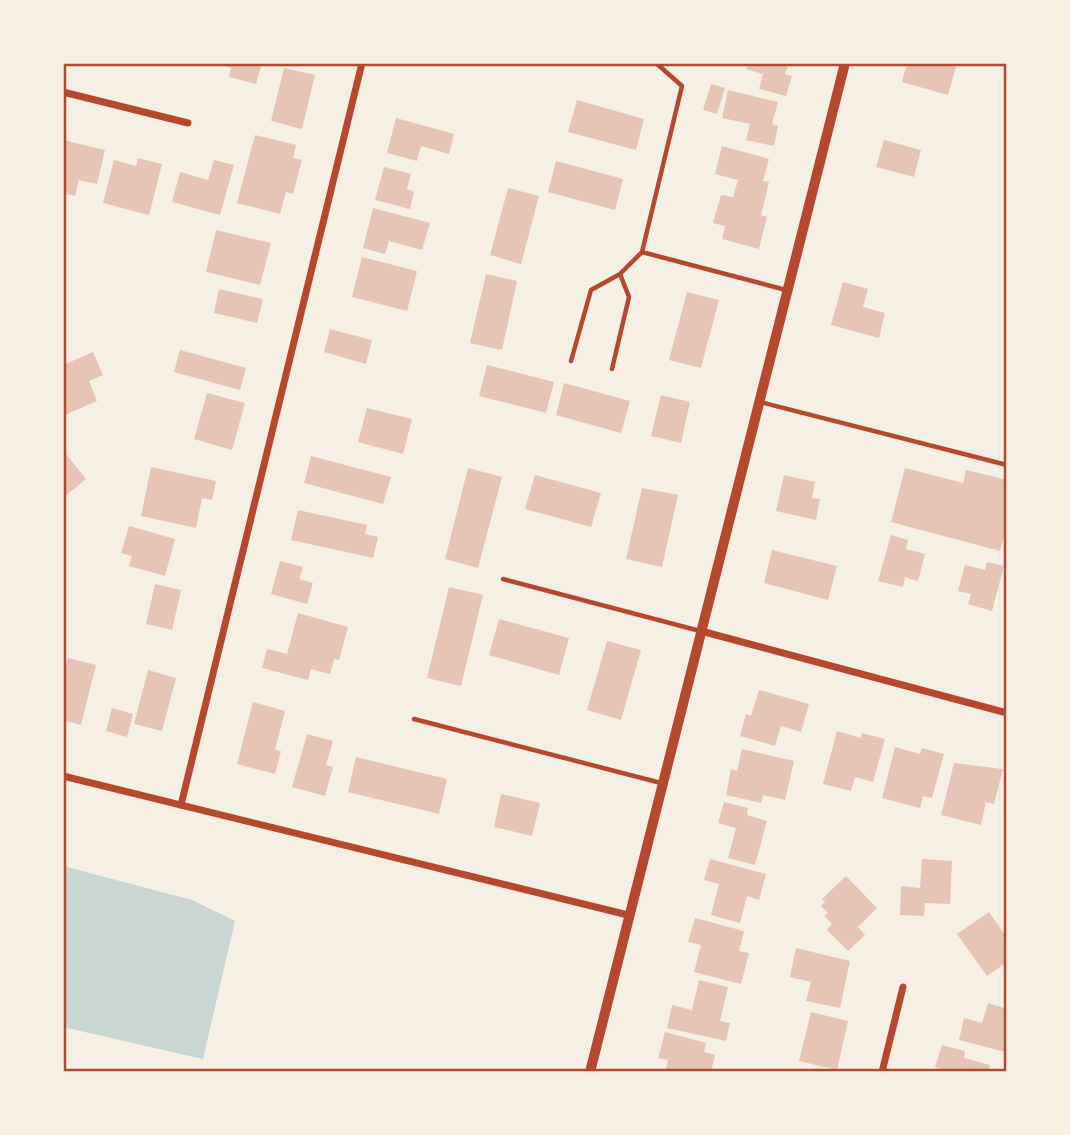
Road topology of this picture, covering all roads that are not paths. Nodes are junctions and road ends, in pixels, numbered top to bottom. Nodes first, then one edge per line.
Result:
1 (362, 63) edge
2 (655, 63) edge
3 (845, 63) edge
4 (63, 92) edge
5 (188, 123) dead end
6 (642, 252) junction
7 (620, 274) junction
8 (787, 290) junction
9 (571, 361) dead end
10 (612, 369) dead end
11 (759, 401) junction
12 (1007, 465) edge
13 (503, 579) dead end
14 (701, 631) junction
15 (1007, 713) edge
16 (414, 719) dead end
17 (63, 776) edge
18 (662, 783) junction
19 (181, 805) junction
20 (628, 915) junction
21 (903, 987) dead end
22 (590, 1072) edge
23 (882, 1072) edge

1 - 19 street
2 - 6 lane
3 - 8 street
4 - 5 street
6 - 7 lane
6 - 8 lane
7 - 9 lane
7 - 10 lane
8 - 11 street
11 - 12 lane
11 - 14 street
13 - 14 lane
14 - 15 street
14 - 18 street
16 - 18 lane
17 - 19 street
18 - 20 street
19 - 20 street
20 - 22 street
21 - 23 street

